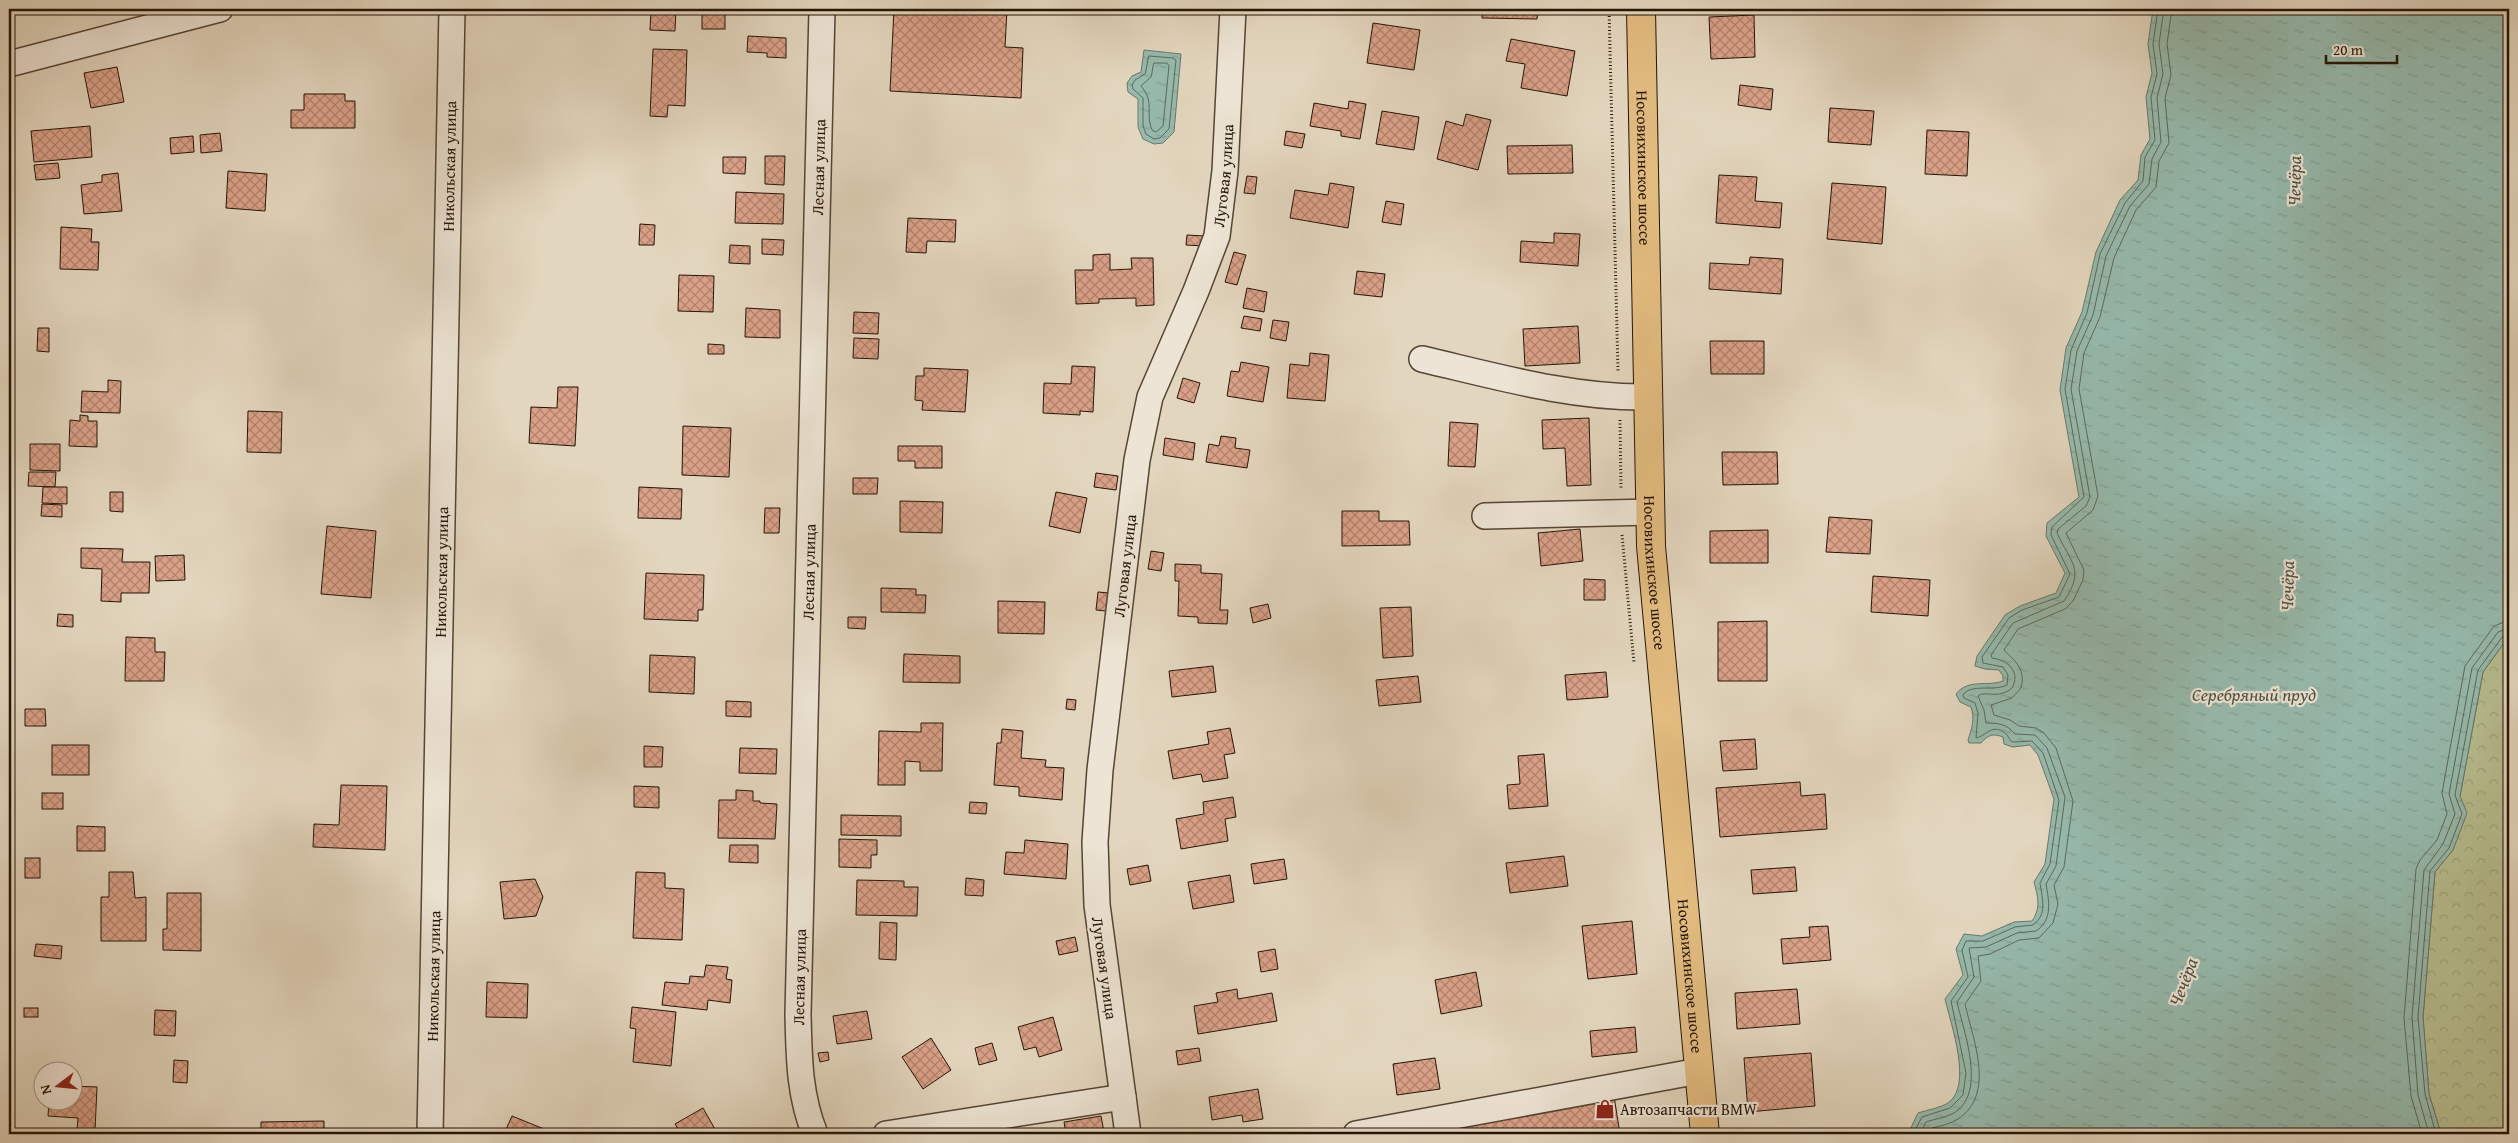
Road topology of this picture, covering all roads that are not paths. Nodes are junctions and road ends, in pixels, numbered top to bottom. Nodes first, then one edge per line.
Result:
1 (220, 9) edge
2 (452, 9) edge
3 (822, 9) edge
4 (1233, 9) edge
5 (1640, 9) edge
6 (9, 64) edge
7 (1422, 359) dead end
8 (1647, 397) junction
9 (1651, 512) junction
10 (1485, 516) dead end
11 (1699, 1071) junction
12 (1123, 1097) junction
13 (430, 1134) edge
14 (815, 1134) edge
15 (886, 1134) edge
16 (1128, 1134) edge
17 (1356, 1134) edge
18 (1705, 1134) edge

1 - 6 street
2 - 13 street, Никольская улица
3 - 14 street, Лесная улица
4 - 12 street, Луговая улица
5 - 8 main road, Носовихинское шоссе
7 - 8 street
8 - 9 main road, Носовихинское шоссе
9 - 10 street
9 - 11 main road, Носовихинское шоссе
11 - 17 street
11 - 18 main road, Носовихинское шоссе
12 - 15 street
12 - 16 street, Луговая улица

